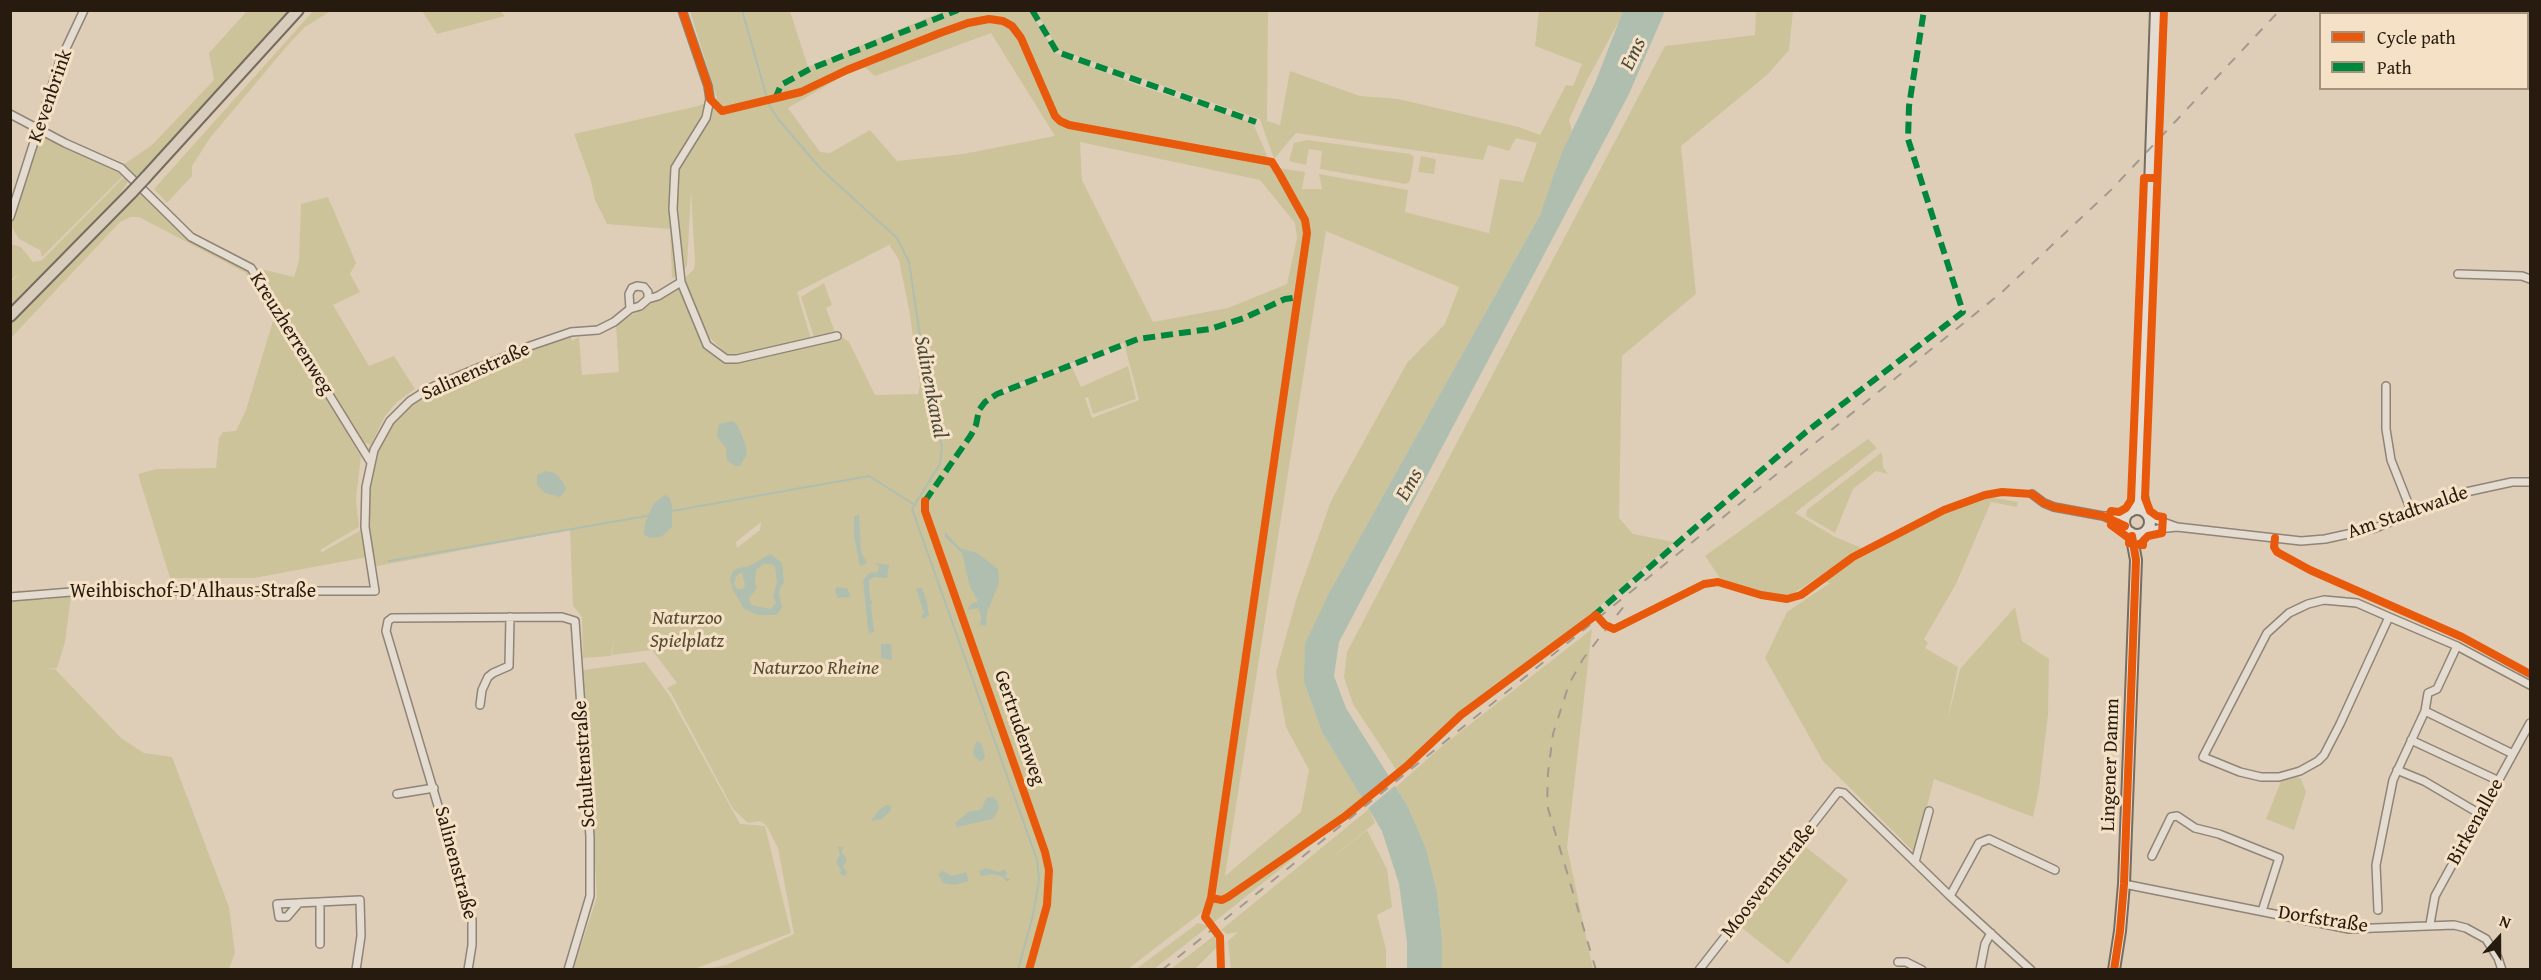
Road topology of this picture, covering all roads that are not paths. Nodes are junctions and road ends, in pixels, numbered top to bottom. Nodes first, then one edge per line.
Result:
1 (84, 10) edge
2 (298, 10) edge
3 (682, 10) edge
4 (2156, 10) edge
5 (10, 114) edge
6 (39, 128) junction
7 (10, 217) edge
8 (2458, 274) dead end
9 (2530, 279) edge
10 (681, 282) junction
11 (648, 299) junction
12 (630, 309) junction
13 (10, 316) edge
14 (837, 336) dead end
15 (2386, 386) dead end
16 (370, 461) junction
17 (2530, 482) edge
18 (2140, 484) junction
19 (2032, 494) dead end
20 (2412, 513) junction
21 (2147, 514) junction
22 (2103, 516) junction
23 (2128, 521) junction
24 (2177, 527) junction
25 (2146, 532) junction
26 (2136, 560) junction
27 (375, 591) joint
28 (10, 597) edge
29 (510, 617) junction
30 (2389, 617) junction
31 (388, 621) joint
32 (2457, 646) junction
33 (2530, 685) edge
34 (480, 705) dead end
35 (2425, 711) junction
36 (2530, 723) edge
37 (2411, 740) junction
38 (2513, 754) junction
39 (2397, 770) junction
40 (2499, 781) junction
41 (434, 788) junction
42 (397, 794) dead end
43 (1929, 811) dead end
44 (2480, 814) junction
45 (2152, 856) dead end
46 (1915, 862) junction
47 (2055, 870) dead end
48 (2124, 884) junction
49 (1950, 896) junction
50 (299, 903) dead end
51 (320, 903) junction
52 (2378, 910) dead end
53 (2262, 911) junction
54 (2430, 924) junction
55 (1991, 933) junction
56 (320, 944) dead end
57 (1898, 962) dead end
58 (356, 969) edge
59 (468, 969) edge
60 (568, 969) edge
61 (1699, 969) edge
62 (1922, 969) edge
63 (1980, 969) edge
64 (2031, 969) edge
65 (2114, 969) edge
66 (2502, 969) edge

1 - 6 street, Kevenbrink
2 - 13 main road, bridge
3 - 10 street
4 - 18 main road, Lingener Damm
5 - 6 street, Kreuzherrenweg
6 - 7 street, Kevenbrink
6 - 16 street, Kreuzherrenweg
8 - 9 street
10 - 11 street, Salinenstraße
10 - 14 street
11 - 12 street, Salinenstraße
11 - 12 street
12 - 16 street, Salinenstraße
15 - 20 street
16 - 27 street, Salinenstraße
17 - 20 street, Am Stadtwalde
18 - 21 main road, Lingener Damm
18 - 23 main road, Lingener Damm
19 - 22 street
20 - 24 street, Am Stadtwalde
21 - 23 main road
21 - 24 street, Am Stadtwalde
21 - 25 main road, Lingener Damm
22 - 23 street
22 - 23 street
23 - 25 main road
23 - 26 main road, Lingener Damm
24 - 25 street, Am Stadtwalde
25 - 26 main road, Lingener Damm
26 - 48 main road, Lingener Damm
27 - 28 street, Weihbischof-D'Alhaus-Straße
29 - 31 street, Schultenstraße
29 - 34 street
29 - 60 street, Schultenstraße
30 - 30 street
30 - 32 street
31 - 41 street, Salinenstraße
32 - 33 street
32 - 35 street
35 - 37 street
35 - 38 street
36 - 38 street, Birkenallee
37 - 39 street
37 - 40 street
38 - 40 street, Birkenallee
39 - 44 street
39 - 52 street
40 - 44 street, Birkenallee
41 - 42 street
41 - 59 street, Salinenstraße
43 - 46 street
44 - 54 street, Birkenallee
45 - 53 street
46 - 49 street
46 - 61 street, Moosvennstraße
47 - 49 street
48 - 53 street, Dorfstraße
48 - 65 main road, Lingener Damm
49 - 55 street
50 - 51 street
51 - 56 street
51 - 58 street
53 - 54 street, Dorfstraße
54 - 66 street, Dorfstraße
55 - 63 street
55 - 64 street
57 - 62 street

